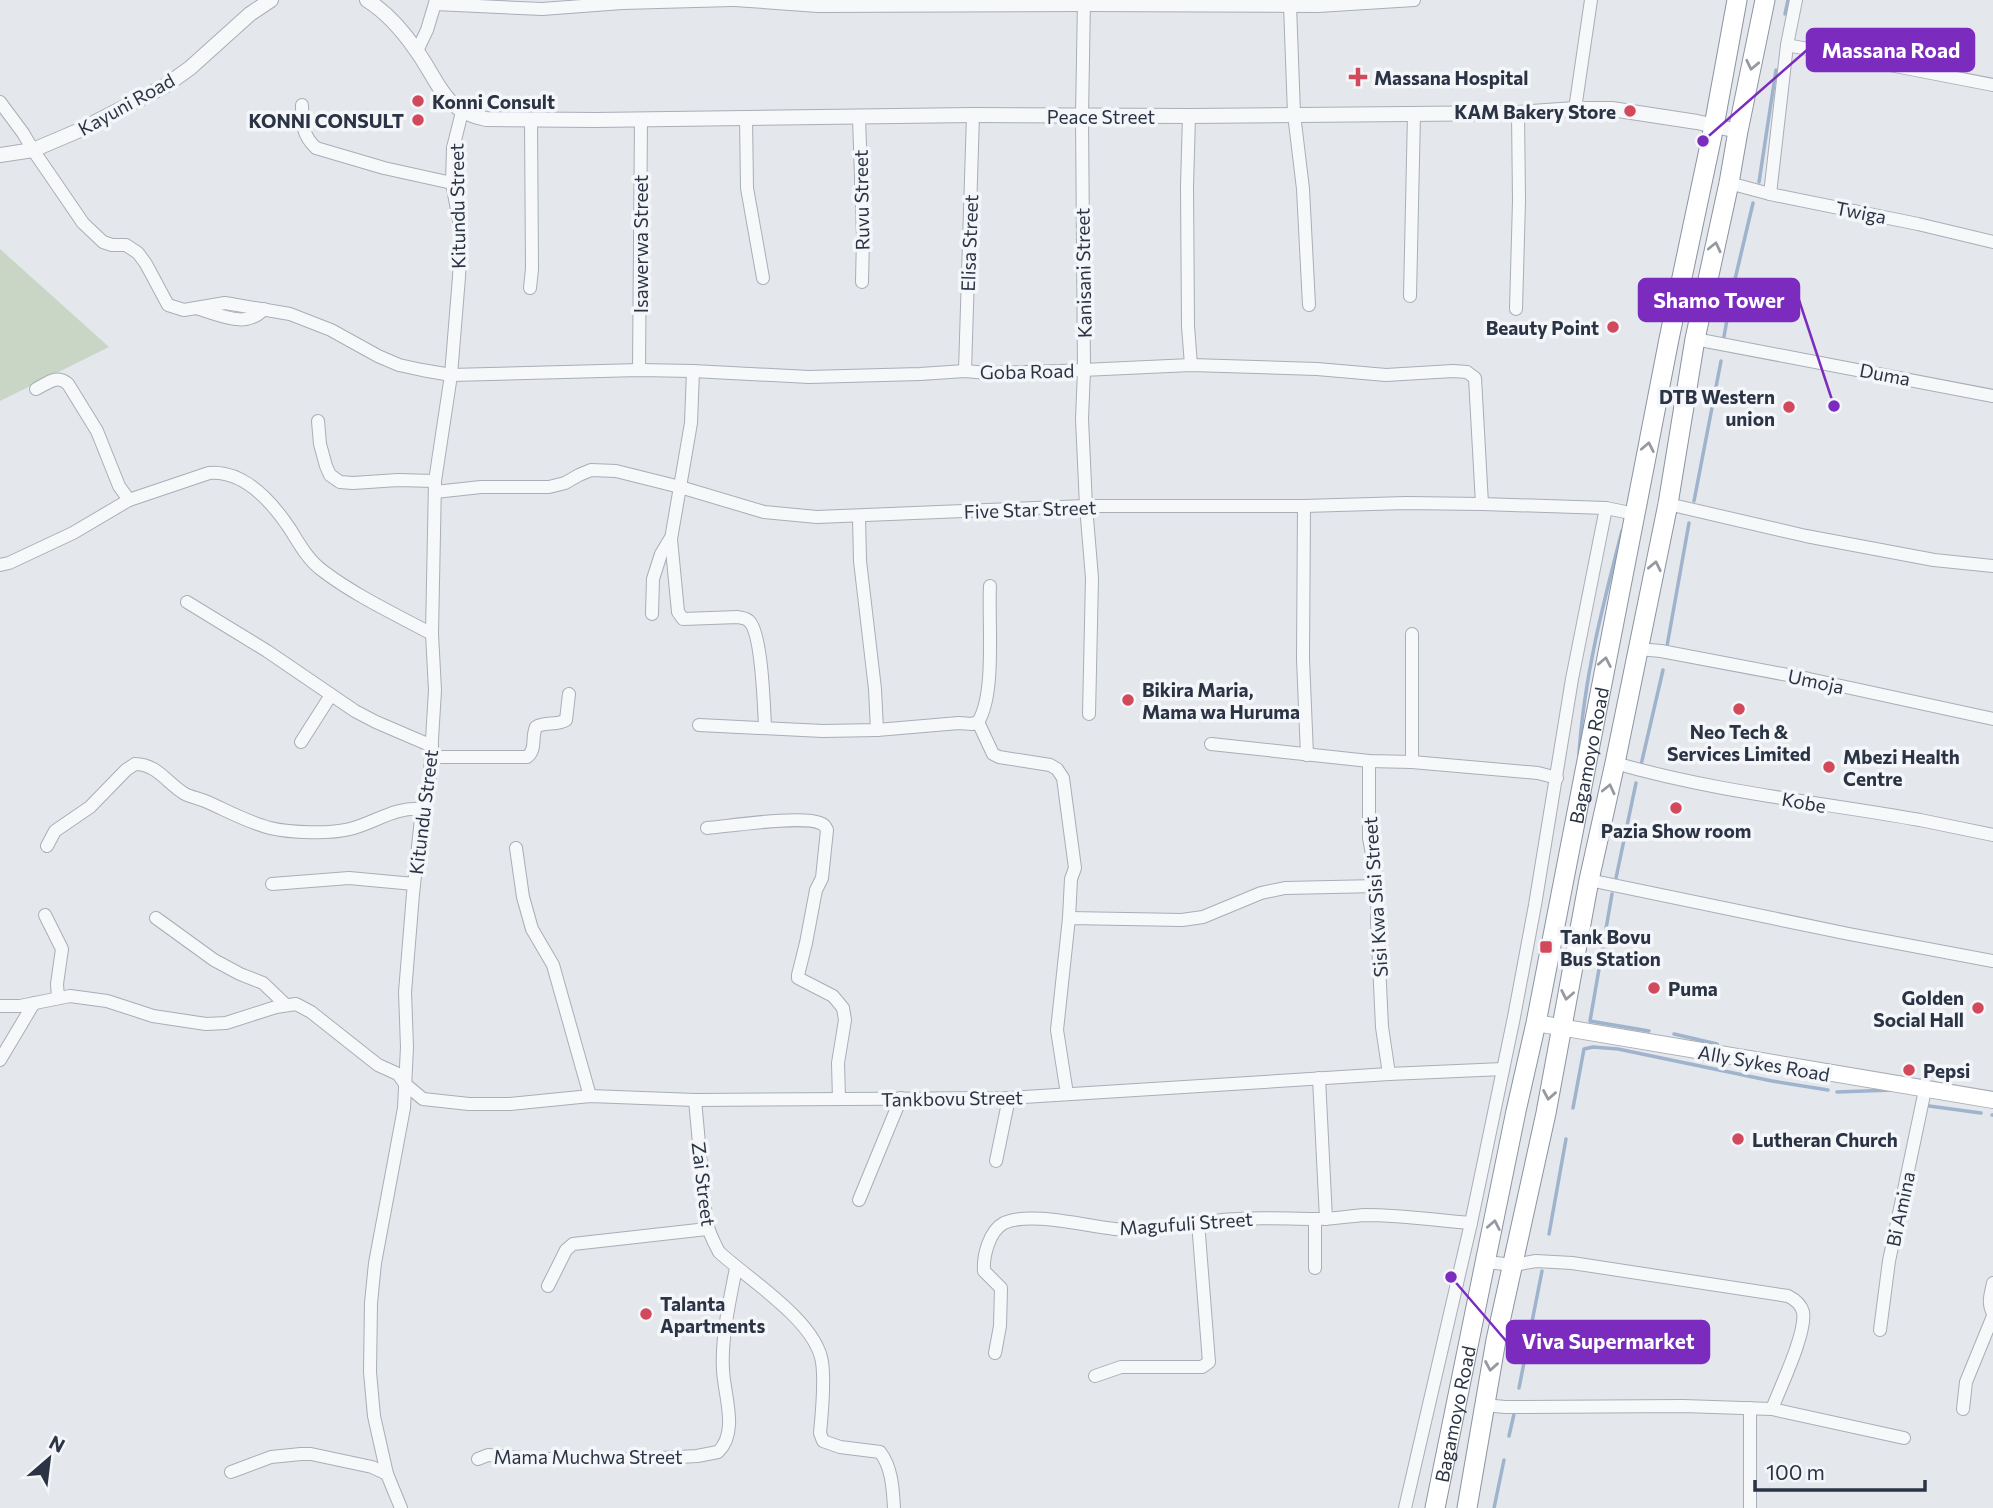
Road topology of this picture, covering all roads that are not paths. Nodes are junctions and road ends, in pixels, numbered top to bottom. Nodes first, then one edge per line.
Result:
1 (271, 0) edge
2 (367, 0) edge
3 (733, 0) edge
4 (1414, 0) edge
5 (1591, 0) edge
6 (1737, 0) edge
7 (1765, 0) edge
8 (1796, 0) edge
9 (435, 2) edge
10 (1084, 2) edge
11 (1317, 3) edge
12 (1290, 5) junction
13 (1787, 45) junction
14 (417, 51) junction
15 (1993, 85) edge
16 (0, 102) edge
17 (302, 105) dead end
18 (1575, 109) junction
19 (463, 112) junction
20 (1518, 113) junction
21 (1294, 114) junction
22 (1414, 114) junction
23 (973, 115) junction
24 (1082, 116) junction
25 (1189, 116) junction
26 (746, 117) junction
27 (859, 117) junction
28 (531, 119) junction
29 (641, 119) junction
30 (1714, 126) junction
31 (1738, 131) junction
32 (33, 150) junction
33 (0, 155) edge
34 (452, 183) junction
35 (1729, 183) junction
36 (1770, 194) junction
37 (1993, 242) edge
38 (763, 278) dead end
39 (862, 282) dead end
40 (530, 288) dead end
41 (1410, 296) dead end
42 (1309, 305) dead end
43 (1516, 309) dead end
44 (1695, 339) junction
45 (1191, 365) junction
46 (639, 370) junction
47 (1084, 370) junction
48 (693, 371) junction
49 (965, 371) junction
50 (451, 375) junction
51 (36, 389) dead end
52 (1993, 396) edge
53 (318, 421) dead end
54 (305, 444) dead end
55 (320, 444) junction
56 (435, 486) junction
57 (680, 487) junction
58 (128, 500) junction
59 (1482, 503) junction
60 (1668, 504) junction
61 (1086, 506) junction
62 (1304, 506) junction
63 (1606, 508) junction
64 (1635, 513) junction
65 (859, 516) junction
66 (671, 539) junction
67 (0, 565) edge
68 (1993, 566) edge
69 (990, 586) dead end
70 (187, 601) dead end
71 (652, 614) dead end
72 (432, 634) junction
73 (1412, 634) dead end
74 (1638, 649) junction
75 (569, 694) dead end
76 (331, 695) junction
77 (1089, 714) dead end
78 (1993, 719) edge
79 (978, 722) junction
80 (699, 725) dead end
81 (765, 727) junction
82 (877, 730) junction
83 (301, 743) dead end
84 (1212, 744) dead end
85 (432, 751) junction
86 (1307, 755) junction
87 (1369, 761) junction
88 (1412, 762) junction
89 (1615, 763) junction
90 (1557, 778) junction
91 (422, 809) junction
92 (707, 828) dead end
93 (1993, 835) edge
94 (47, 846) dead end
95 (516, 848) dead end
96 (1589, 880) junction
97 (272, 884) dead end
98 (414, 884) junction
99 (1378, 886) junction
100 (45, 915) dead end
101 (156, 918) dead end
102 (1069, 918) junction
103 (1993, 961) edge
104 (58, 998) junction
105 (34, 1003) junction
106 (286, 1005) junction
107 (0, 1006) edge
108 (1536, 1023) junction
109 (1561, 1028) junction
110 (0, 1060) edge
111 (1503, 1069) junction
112 (1389, 1074) junction
113 (1319, 1078) junction
114 (405, 1084) junction
115 (1925, 1090) junction
116 (1066, 1094) junction
117 (590, 1096) junction
118 (901, 1098) junction
119 (1009, 1098) junction
120 (839, 1099) junction
121 (695, 1100) junction
122 (1993, 1100) edge
123 (1495, 1108) junction
124 (1516, 1111) junction
125 (996, 1161) dead end
126 (859, 1200) dead end
127 (1320, 1219) junction
128 (1198, 1222) junction
129 (1471, 1223) junction
130 (707, 1229) junction
131 (1486, 1262) junction
132 (1514, 1265) junction
133 (736, 1268) junction
134 (1315, 1268) dead end
135 (1993, 1283) edge
136 (548, 1286) dead end
137 (1993, 1315) edge
138 (1880, 1330) dead end
139 (995, 1353) dead end
140 (1095, 1376) dead end
141 (1484, 1405) junction
142 (1750, 1408) junction
143 (1772, 1409) junction
144 (1963, 1409) dead end
145 (1904, 1438) dead end
146 (478, 1459) dead end
147 (231, 1472) dead end
148 (387, 1474) junction
149 (401, 1508) edge
150 (894, 1508) edge
151 (1405, 1508) edge
152 (1435, 1508) edge
153 (1467, 1508) edge
154 (1751, 1508) edge

1 - 32 street, Kayuni Road
2 - 14 street
3 - 9 street
3 - 10 street
4 - 11 street
5 - 18 street
6 - 30 highway, Bagamoyo Road
7 -> 31 highway, Bagamoyo Road
8 - 13 street
9 - 14 street
10 - 12 street
10 - 24 street, Kanisani Street
11 - 12 street
12 - 21 street
13 - 15 street
13 - 36 street
14 - 19 street
16 - 32 street
17 - 34 street
18 - 20 street, Peace Street
18 - 30 street, Peace Street
19 - 28 street, Peace Street
19 - 34 street, Kitundu Street
20 - 22 street, Peace Street
20 - 43 street
21 - 22 street, Peace Street
21 - 25 street, Peace Street
21 - 42 street
22 - 41 street
23 - 24 street, Peace Street
23 - 27 street, Peace Street
23 - 49 street, Elisa Street
24 - 25 street, Peace Street
24 - 47 street, Kanisani Street
25 - 45 street
26 - 27 street, Peace Street
26 - 29 street, Peace Street
26 - 38 street
27 - 39 street, Ruvu Street
28 - 29 street, Peace Street
28 - 40 street
29 - 46 street, Isawerwa Street
30 - 31 street, Peace Street
64 -> 30 highway, Bagamoyo Road
31 - 35 highway, Bagamoyo Road
32 - 33 street, Kayuni Road
32 - 50 street, Goba Road
34 - 50 street, Kitundu Street
35 - 36 street, Twiga
44 -> 35 highway, Bagamoyo Road
36 - 37 street, Twiga
44 - 52 street, Duma
44 - 60 highway, Bagamoyo Road
45 - 47 street, Goba Road
45 - 59 street, Goba Road
46 - 48 street, Goba Road
46 - 50 street, Goba Road
47 - 49 street, Goba Road
47 - 61 street, Kanisani Street
48 - 49 street, Goba Road
48 - 57 street
50 - 56 street, Kitundu Street
51 - 58 street
53 - 55 street, Five Star Street
54 - 55 street
55 - 56 street, Five Star Street
56 - 57 street, Five Star Street
56 - 72 street, Kitundu Street
57 - 65 street, Five Star Street
57 - 66 street
58 - 67 street
58 - 72 street
59 - 62 street, Five Star Street
59 - 63 street, Five Star Street
60 - 68 street
74 -> 60 highway, Bagamoyo Road
61 - 62 street, Five Star Street
61 - 65 street, Five Star Street
61 - 77 street, Kanisani Street
62 - 86 street
63 - 64 street, Five Star Street
63 - 90 street
108 -> 64 highway, Bagamoyo Road
65 - 82 street
66 - 71 street
66 - 81 street
69 - 79 street
70 - 76 street
72 - 85 street, Kitundu Street
73 - 88 street
74 - 78 street, Umoja
74 - 89 highway, Bagamoyo Road
75 - 85 street
76 - 83 street
76 - 85 street
79 - 82 street
79 - 102 street
80 - 81 street
81 - 82 street
84 - 86 street
85 - 91 street, Kitundu Street
86 - 87 street
87 - 88 street
87 - 99 street, Sisi Kwa Sisi Street
88 - 90 street
89 - 93 street, Kobe
96 -> 89 highway, Bagamoyo Road
90 - 111 street
91 - 94 street
91 - 98 street, Kitundu Street
92 - 120 street
95 - 117 street
96 - 103 street
96 -> 109 highway, Bagamoyo Road
97 - 98 street
98 - 114 street, Kitundu Street
99 - 102 street
99 - 112 street, Sisi Kwa Sisi Street
100 - 104 street
101 - 106 street
102 - 116 street
104 - 105 street
104 - 106 street
105 - 107 street
105 - 110 street
106 - 114 street, Tankbovu Street
108 - 109 main road, Ally Sykes Road
108 - 124 highway, Bagamoyo Road
109 - 115 main road, Ally Sykes Road
109 -> 132 highway, Bagamoyo Road
111 - 112 street, Tankbovu Street
111 - 123 street
112 - 113 street, Tankbovu Street
113 - 116 street, Tankbovu Street
113 - 127 street
114 - 117 street, Tankbovu Street
114 - 148 street, Kitundu Street
115 - 122 main road, Ally Sykes Road
115 - 138 street, Bi Amina
116 - 119 street, Tankbovu Street
117 - 121 street, Tankbovu Street
118 - 119 street, Tankbovu Street
118 - 120 street, Tankbovu Street
118 - 126 street
119 - 125 street
120 - 121 street, Tankbovu Street
121 - 130 street, Zai Street
123 - 124 street
123 - 129 street
131 -> 124 highway, Bagamoyo Road
127 - 128 street, Magufuli Street
127 - 129 street, Magufuli Street
127 - 134 street
128 - 139 street, Magufuli Street
128 - 140 street
129 - 151 street
130 - 133 street, Zai Street
130 - 136 street
131 - 132 street
131 - 152 highway, Bagamoyo Road
132 -> 141 highway, Bagamoyo Road
132 - 143 street
133 - 146 street, Mama Muchwa Street
133 - 150 street, Zai Street
135 - 137 street
137 - 144 street
141 - 142 street
141 - 153 highway, Bagamoyo Road
142 - 143 street
142 - 154 street
143 - 145 street
147 - 148 street
148 - 149 street, Kitundu Street

